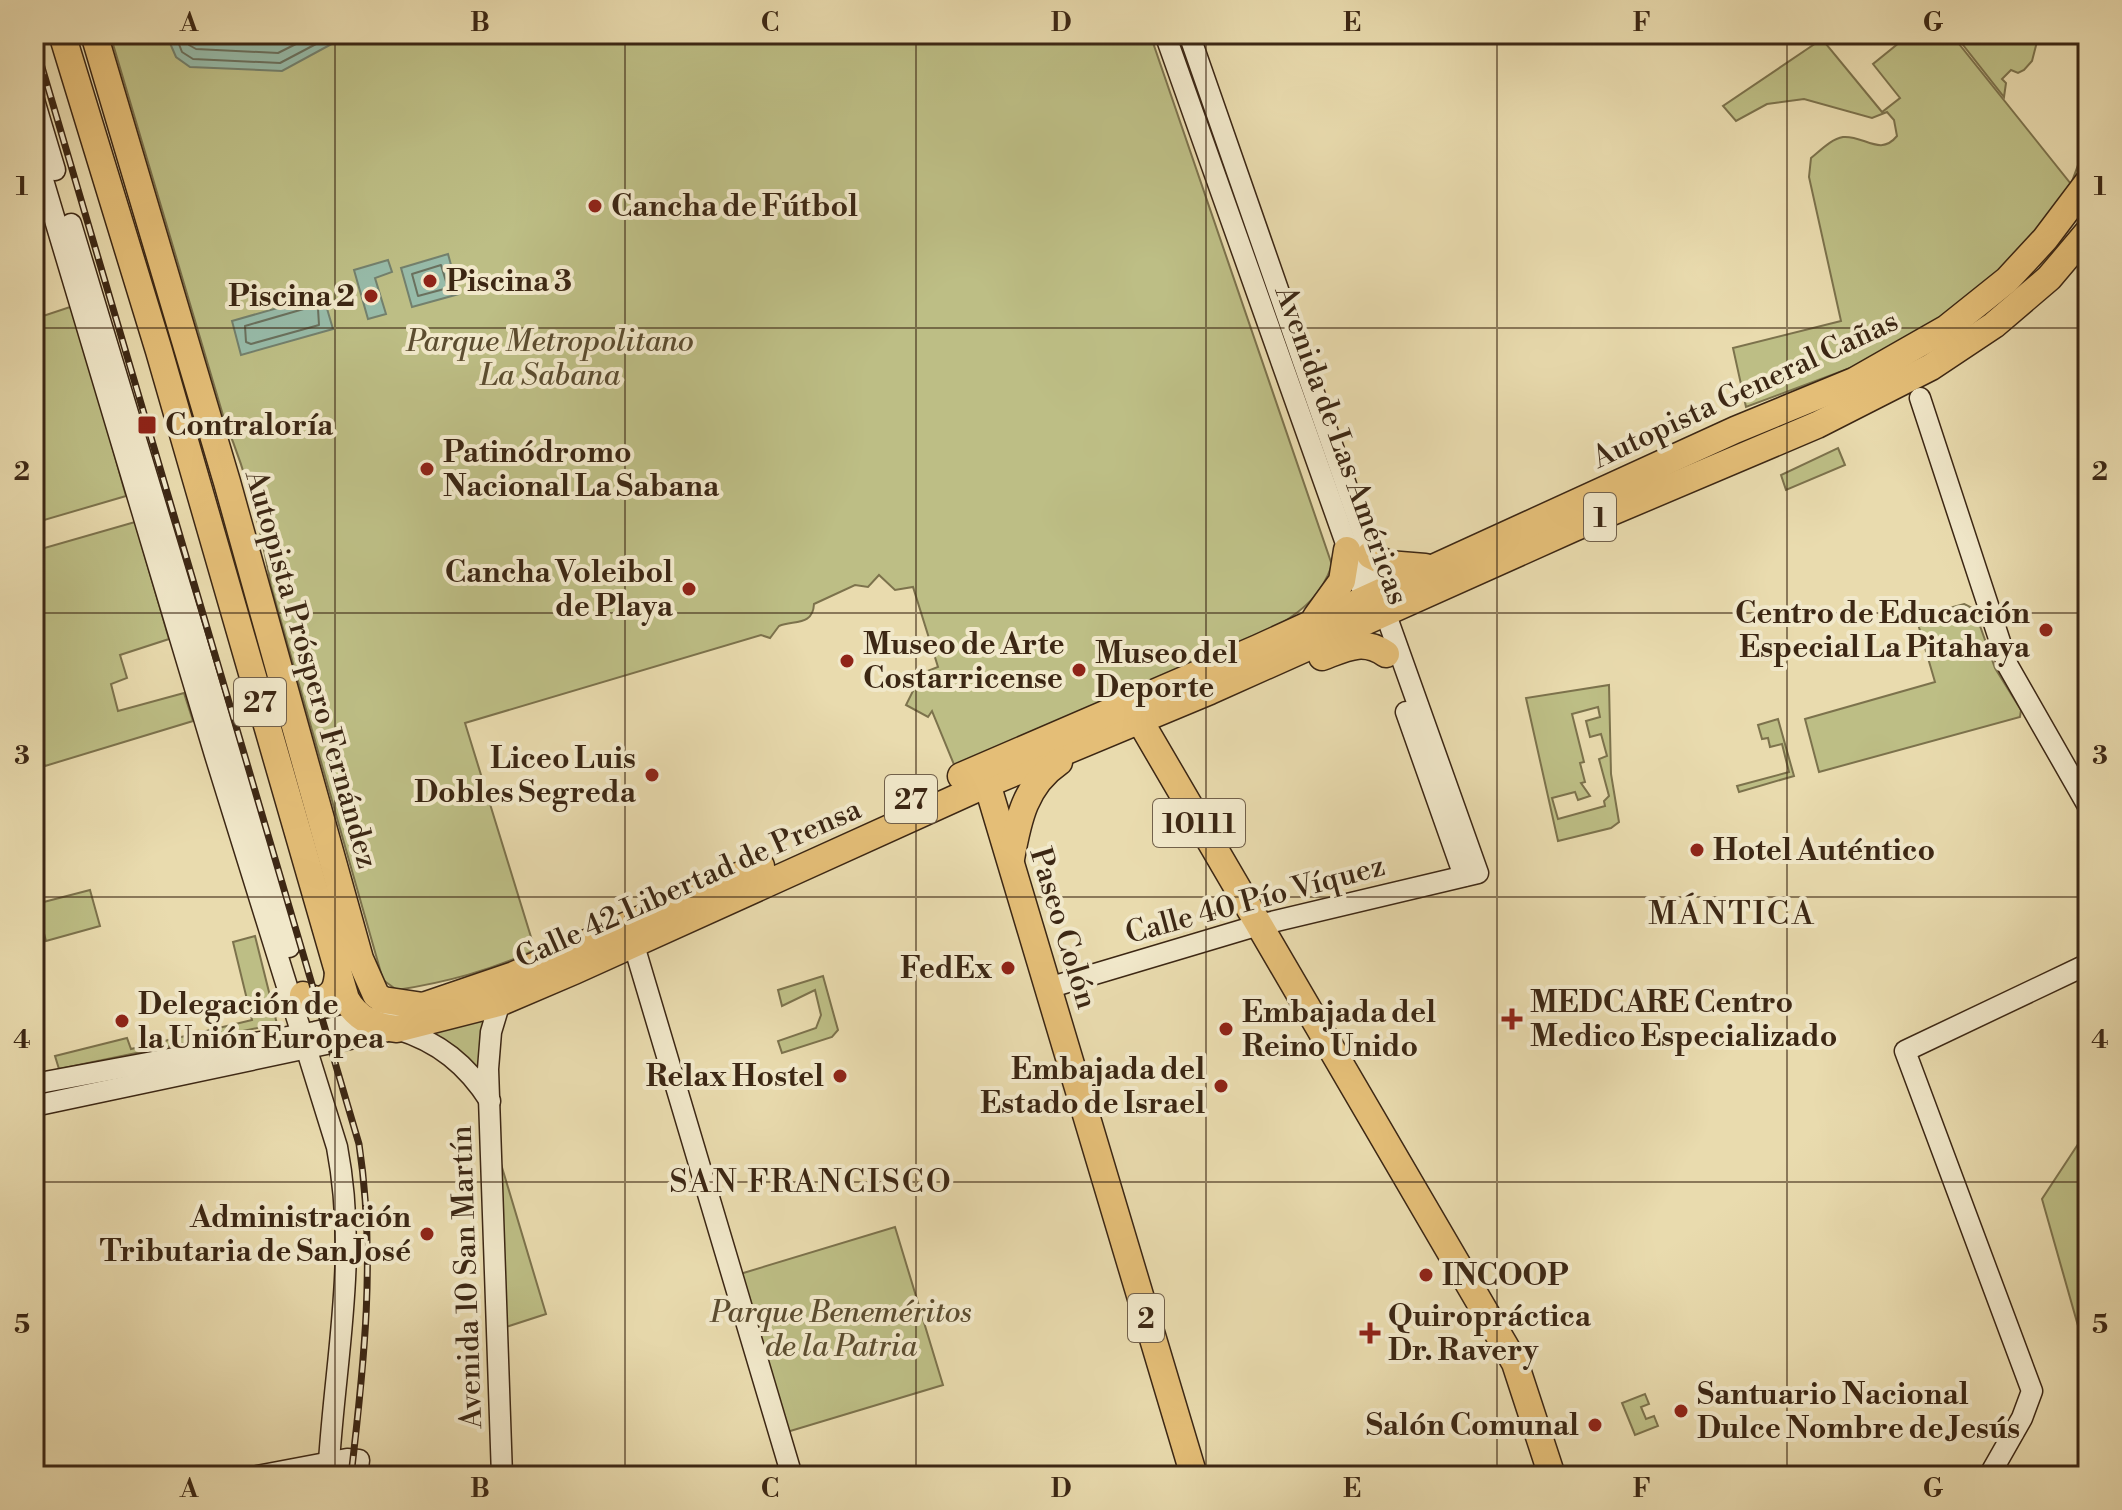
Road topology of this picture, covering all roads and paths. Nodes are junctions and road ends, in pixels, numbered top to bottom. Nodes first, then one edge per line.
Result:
1 (62, 34) edge
2 (94, 34) edge
3 (1165, 34) edge
4 (1189, 34) edge
5 (34, 100) edge
6 (34, 150) edge
7 (2088, 182) edge
8 (2088, 232) edge
9 (1920, 398) dead end
10 (182, 433) junction
11 (224, 471) junction
12 (1358, 552) junction
13 (1433, 566) junction
14 (1376, 605) junction
15 (1311, 622) junction
16 (1386, 654) junction
17 (1210, 691) junction
18 (1140, 721) junction
19 (1087, 744) junction
20 (985, 775) junction
21 (2088, 806) edge
22 (934, 808) junction
23 (1003, 837) junction
24 (1011, 863) junction
25 (1471, 874) junction
26 (1259, 925) junction
27 (630, 934) junction
28 (2088, 964) edge
29 (338, 972) junction
30 (514, 975) junction
31 (1048, 988) junction
32 (303, 995) junction
33 (499, 1003) junction
34 (423, 1006) junction
35 (366, 1020) junction
36 (397, 1029) junction
37 (308, 1038) junction
38 (34, 1084) edge
39 (490, 1101) junction
40 (34, 1106) edge
41 (347, 1467) edge
42 (257, 1476) edge
43 (502, 1476) edge
44 (792, 1476) edge
45 (1194, 1476) edge
46 (1552, 1476) edge
47 (1989, 1476) edge

1 - 10 highway, Autopista Próspero Fernández / 27
2 - 11 highway, Autopista Próspero Fernández / 27
3 - 12 main road, Avenida de Las Américas
4 - 12 main road, Avenida de Las Américas
5 - 32 main road
6 - 37 main road
7 - 13 highway, Autopista General Cañas / 1
8 - 14 highway, Autopista General Cañas / 1
9 - 21 main road
10 - 11 highway
10 - 29 highway, Autopista Próspero Fernández / 27
11 - 34 highway, Autopista Próspero Fernández / 27
12 - 13 highway
12 - 14 main road, Avenida de Las Américas
12 - 15 highway
13 - 14 highway, Autopista General Cañas / 1
14 - 15 highway, Calle 42 Libertad de Prensa / 1
14 - 16 main road, Avenida de Las Américas
14 - 17 highway, Calle 42 Libertad de Prensa / 1
14 - 25 main road, Avenida de Las Américas
15 - 20 highway, Calle 42 Libertad de Prensa / 1
16 - 17 highway
16 - 25 main road, Avenida de Las Américas
17 - 18 highway, Calle 42 Libertad de Prensa / 1
18 - 19 highway, Calle 42 Libertad de Prensa / 1
18 - 26 highway, 10111
19 - 20 highway, Calle 42 Libertad de Prensa / 1
19 - 24 highway
20 - 22 highway, Calle 42 Libertad de Prensa / 27
20 - 23 highway, Paseo Colón / 2
20 - 27 highway, Calle 42 Libertad de Prensa / 27
22 - 23 highway
22 - 27 highway, Calle 42 Libertad de Prensa / 27
23 - 24 highway, Paseo Colón / 2
24 - 31 highway, Paseo Colón / 2
25 - 26 main road, Calle 40 Pío Víquez
26 - 31 main road, Calle 40 Pío Víquez
26 - 46 highway, 10111
27 - 30 highway, Calle 42 Libertad de Prensa / 27
27 - 33 highway, Calle 42 Libertad de Prensa / 27
27 - 44 main road
28 - 47 main road
29 - 32 highway
29 - 35 highway, Autopista Próspero Fernández / 27
30 - 33 main road
30 - 34 highway, Calle 42 Libertad de Prensa / 27
31 - 45 highway, Paseo Colón / 2
32 - 37 main road
33 - 36 highway, Calle 42 Libertad de Prensa / 27
33 - 39 main road
34 - 35 main road, Calle 42 Libertad de Prensa
35 - 36 highway
35 - 37 main road, Calle 42 Libertad de Prensa
36 - 37 main road, Calle 42 Libertad de Prensa
36 - 39 main road, Avenida 10 San Martín
37 - 38 main road, Calle 42 Libertad de Prensa
37 - 40 main road, Calle 42 Libertad de Prensa
37 - 41 main road
39 - 43 main road, Avenida 10 San Martín
41 - 42 main road

